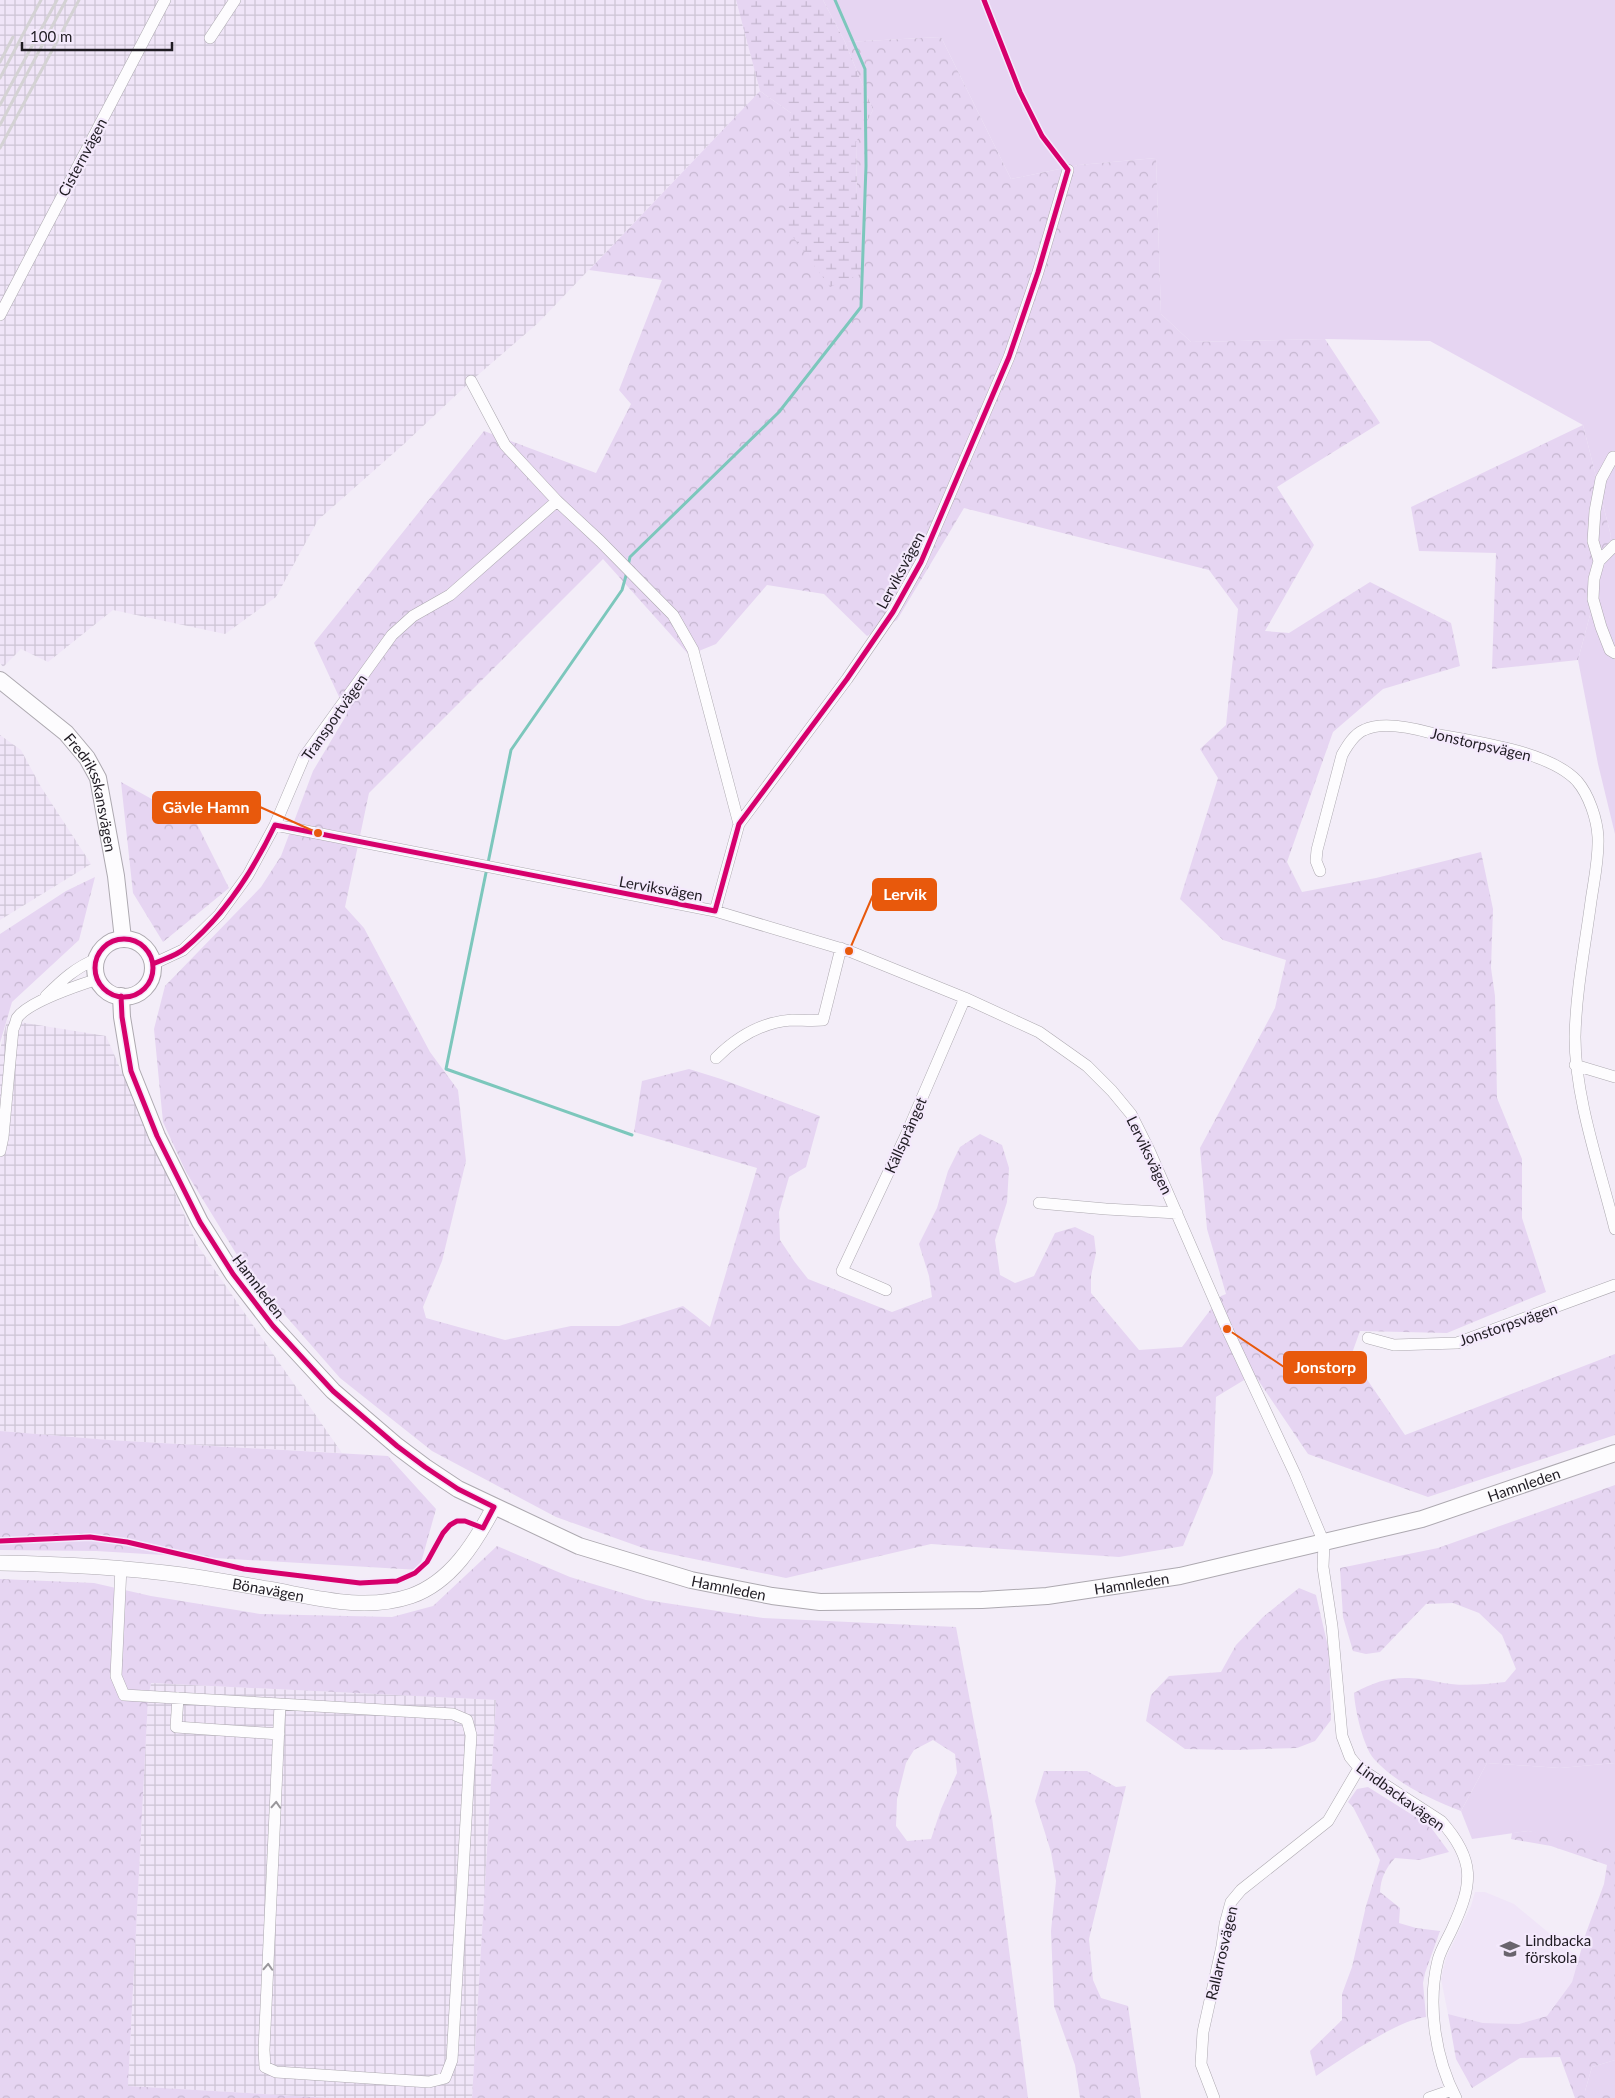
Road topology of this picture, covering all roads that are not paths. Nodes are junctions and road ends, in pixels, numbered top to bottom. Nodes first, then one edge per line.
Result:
1 (165, 0) edge
2 (235, 0) edge
3 (210, 38) dead end
4 (1068, 170) dead end
5 (0, 315) edge
6 (471, 380) dead end
7 (1613, 457) dead end
8 (556, 501) junction
9 (1615, 545) edge
10 (1599, 560) junction
11 (1615, 653) edge
12 (0, 680) edge
13 (739, 824) junction
14 (275, 825) junction
15 (1320, 871) dead end
16 (715, 911) junction
17 (124, 939) junction
18 (841, 948) junction
19 (97, 959) junction
20 (153, 964) junction
21 (98, 978) junction
22 (121, 996) junction
23 (965, 998) junction
24 (41, 1001) junction
25 (716, 1058) dead end
26 (1576, 1065) junction
27 (1615, 1077) edge
28 (0, 1151) edge
29 (1039, 1203) dead end
30 (1177, 1213) junction
31 (1615, 1229) edge
32 (1615, 1286) edge
33 (886, 1290) dead end
34 (1368, 1338) dead end
35 (1615, 1453) edge
36 (494, 1507) junction
37 (1324, 1543) junction
38 (0, 1563) edge
39 (120, 1567) junction
40 (178, 1698) junction
41 (280, 1704) junction
42 (279, 1734) junction
43 (1359, 1768) junction
44 (1454, 2094) edge
45 (1214, 2098) edge
46 (1429, 2098) edge

1 - 5 street, Cisternvägen
2 - 3 street
4 - 13 street, Lerviksvägen
6 - 8 street
7 - 10 street
8 - 13 street
8 - 14 street, Transportvägen
9 - 10 street
10 - 11 street
12 - 17 main road, Fredriksskansvägen
13 - 16 street, Lerviksvägen
14 - 16 street, Lerviksvägen
14 - 20 street, Transportvägen
15 - 26 street, Jonstorpsvägen
16 - 18 street, Lerviksvägen
17 - 19 main road
17 - 20 main road
18 - 23 street, Lerviksvägen
18 - 25 street
19 - 21 main road
19 - 24 street
20 - 22 main road
21 - 22 main road
21 - 24 street
22 - 36 main road, Hamnleden
23 - 30 street, Lerviksvägen
23 - 33 street, Källsprånget
24 - 28 street
26 - 27 street
26 - 31 street, Jonstorpsvägen
29 - 30 street
30 - 37 street, Lerviksvägen
32 - 34 street, Jonstorpsvägen
35 - 37 main road, Hamnleden
36 - 37 main road, Hamnleden
36 - 39 street, Bönavägen
37 - 43 street, Lindbackavägen
38 - 39 street, Bönavägen
39 - 40 street
40 - 41 street
40 - 42 street
41 - 42 street
41 -> 42 street
43 - 44 street, Lindbackavägen
43 - 45 street, Rallarrosvägen
44 - 46 street

